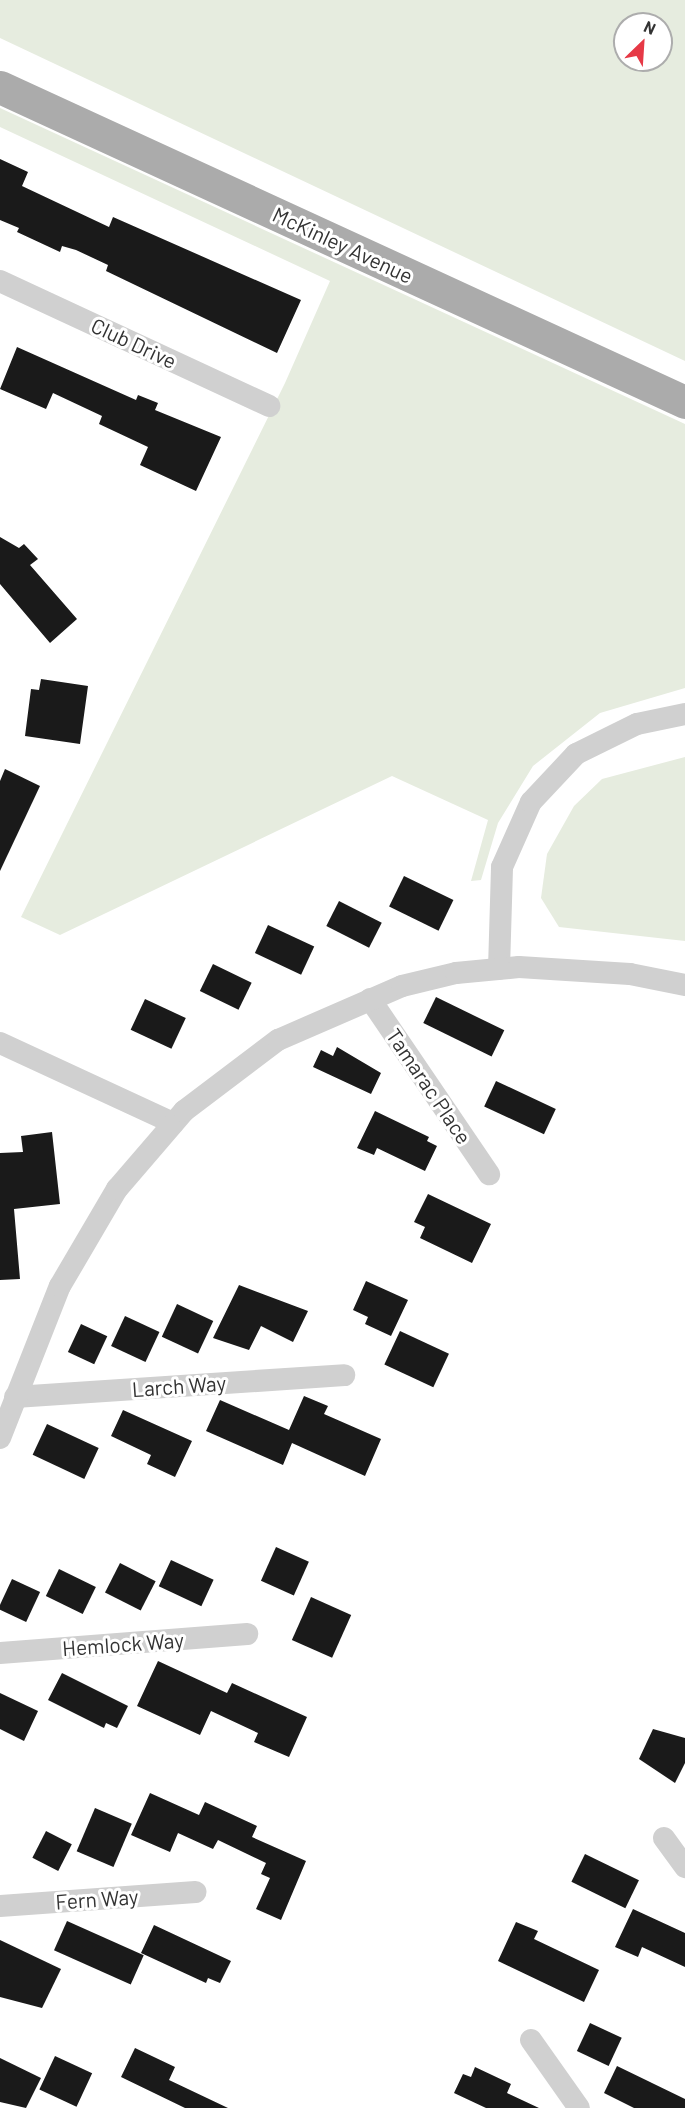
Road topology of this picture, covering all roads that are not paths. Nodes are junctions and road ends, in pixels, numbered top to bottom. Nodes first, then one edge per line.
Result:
1 (0, 87) edge
2 (0, 281) edge
3 (685, 402) edge
4 (269, 406) dead end
5 (685, 714) edge
6 (499, 969) junction
7 (685, 985) edge
8 (370, 999) junction
9 (0, 1043) edge
10 (173, 1123) junction
11 (489, 1174) dead end
12 (344, 1375) dead end
13 (15, 1397) junction
14 (0, 1438) edge
15 (247, 1634) dead end
16 (0, 1653) edge
17 (664, 1838) dead end
18 (685, 1867) edge
19 (195, 1892) dead end
20 (0, 1906) edge
21 (531, 2040) dead end
22 (579, 2108) edge

1 - 3 main road, McKinley Avenue
2 - 4 street, Club Drive
5 - 6 street
6 - 7 street
6 - 8 street
8 - 10 street
8 - 11 street, Tamarac Place
9 - 10 street
10 - 13 street
12 - 13 street, Larch Way
13 - 14 street
15 - 16 street, Hemlock Way
17 - 18 street
19 - 20 street, Fern Way
21 - 22 street

